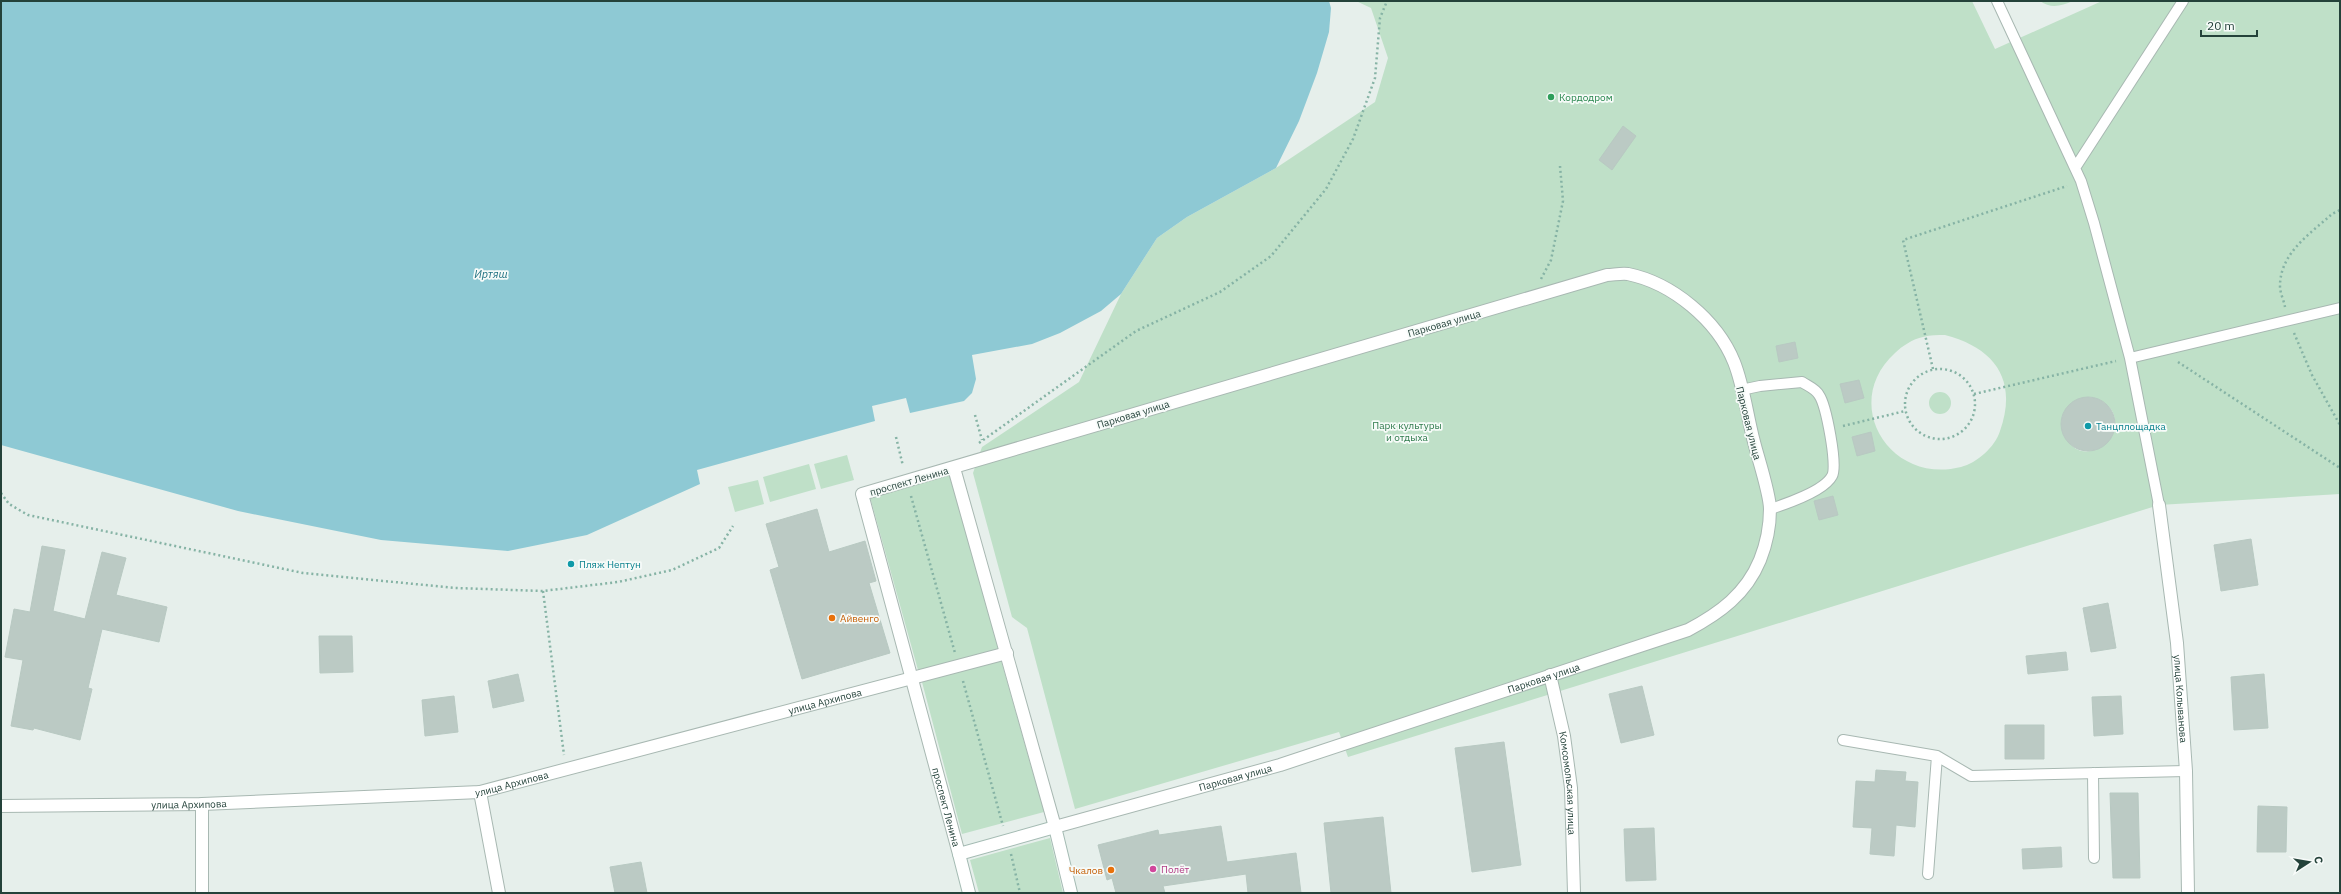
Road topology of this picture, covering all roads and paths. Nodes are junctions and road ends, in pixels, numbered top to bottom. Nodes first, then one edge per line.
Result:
1 (1387, 1) edge
2 (1997, 1) edge
3 (2183, 1) edge
4 (1560, 166) dead end
5 (2075, 168) junction
6 (2081, 181) junction
7 (1532, 297) junction
8 (2340, 308) edge
9 (2161, 350) junction
10 (2130, 358) junction
11 (1933, 368) junction
12 (1741, 390) junction
13 (1974, 394) junction
14 (1905, 411) junction
15 (975, 415) dead end
16 (1829, 430) junction
17 (982, 440) junction
18 (958, 467) junction
19 (2340, 468) edge
20 (1, 493) edge
21 (2159, 505) joint
22 (1770, 509) junction
23 (733, 526) dead end
24 (543, 590) junction
25 (1007, 653) junction
26 (1550, 675) junction
27 (912, 678) junction
28 (1843, 740) dead end
29 (1937, 756) junction
30 (566, 770) junction
31 (2186, 771) junction
32 (2093, 773) junction
33 (480, 792) junction
34 (202, 804) junction
35 (1, 806) edge
36 (1055, 827) junction
37 (959, 854) junction
38 (2094, 858) dead end
39 (1928, 874) dead end
40 (202, 893) edge
41 (499, 893) edge
42 (969, 893) edge
43 (1071, 893) edge
44 (1574, 893) edge
45 (2188, 893) edge

1 - 17 path
2 - 5 lane
3 - 5 lane
4 - 7 path
5 - 6 lane
6 - 10 lane
6 - 11 path
7 - 12 street, Парковая улица
7 - 18 street, Парковая улица
8 - 9 lane
9 - 10 lane
9 - 19 path
10 - 13 path
10 - 21 lane
11 - 13 path
11 - 14 path
12 - 16 lane
12 - 22 street, Парковая улица
13 - 14 path
14 - 16 path
15 - 17 path
16 - 22 lane
17 - 18 path
18 - 25 street, проспект Ленина
18 - 27 street, проспект Ленина
20 - 24 path
21 - 31 street, улица Колыванова
22 - 26 street, Парковая улица
23 - 24 path
24 - 30 path
25 - 27 street, улица Архипова
25 - 36 street, проспект Ленина
26 - 36 street, Парковая улица
26 - 44 street, Комсомольская улица
27 - 30 street, улица Архипова
27 - 37 street, проспект Ленина
28 - 29 lane
29 - 32 lane
29 - 39 lane
30 - 33 street, улица Архипова
31 - 32 lane
31 - 45 street, улица Колыванова
32 - 38 lane
33 - 34 street, улица Архипова
33 - 41 street
34 - 35 street, улица Архипова
34 - 40 street
36 - 37 street, проспект Ленина
36 - 43 street, проспект Ленина
37 - 42 street, проспект Ленина

